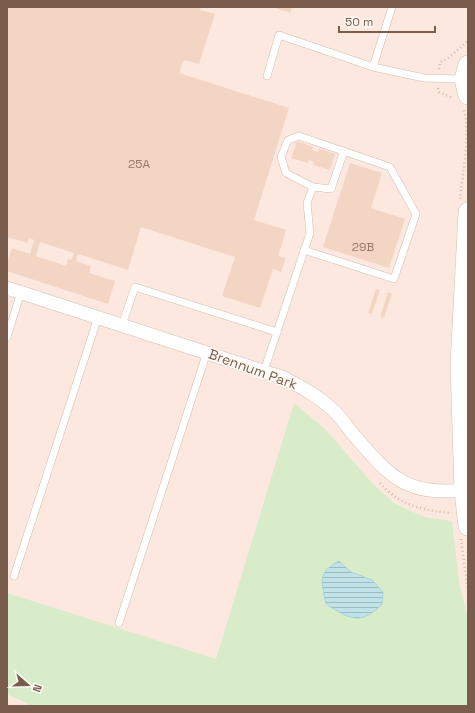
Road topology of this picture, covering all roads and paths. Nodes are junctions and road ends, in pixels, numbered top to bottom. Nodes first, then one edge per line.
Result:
1 (392, 7) edge
2 (373, 68) junction
3 (267, 76) dead end
4 (467, 80) edge
5 (344, 151) junction
6 (313, 187) junction
7 (468, 212) edge
8 (304, 250) junction
9 (7, 288) edge
10 (21, 292) junction
11 (98, 317) junction
12 (122, 325) junction
13 (277, 332) junction
14 (7, 337) edge
15 (207, 352) junction
16 (264, 371) junction
17 (379, 482) dead end
18 (466, 491) edge
19 (465, 523) edge
20 (14, 576) dead end
21 (468, 592) edge
22 (118, 623) dead end

1 - 2 lane
2 - 3 lane
2 - 4 lane
5 - 6 lane
5 - 6 lane
5 - 8 lane
6 - 8 lane
7 - 18 street
8 - 13 lane
9 - 10 street, Brennum Park
10 - 11 street, Brennum Park
10 - 14 lane
11 - 12 street, Brennum Park
11 - 20 lane
12 - 13 lane
12 - 15 street, Brennum Park
13 - 16 lane
15 - 16 street, Brennum Park
15 - 22 lane
16 - 18 street, Brennum Park
17 - 19 path
18 - 19 street
19 - 21 path

